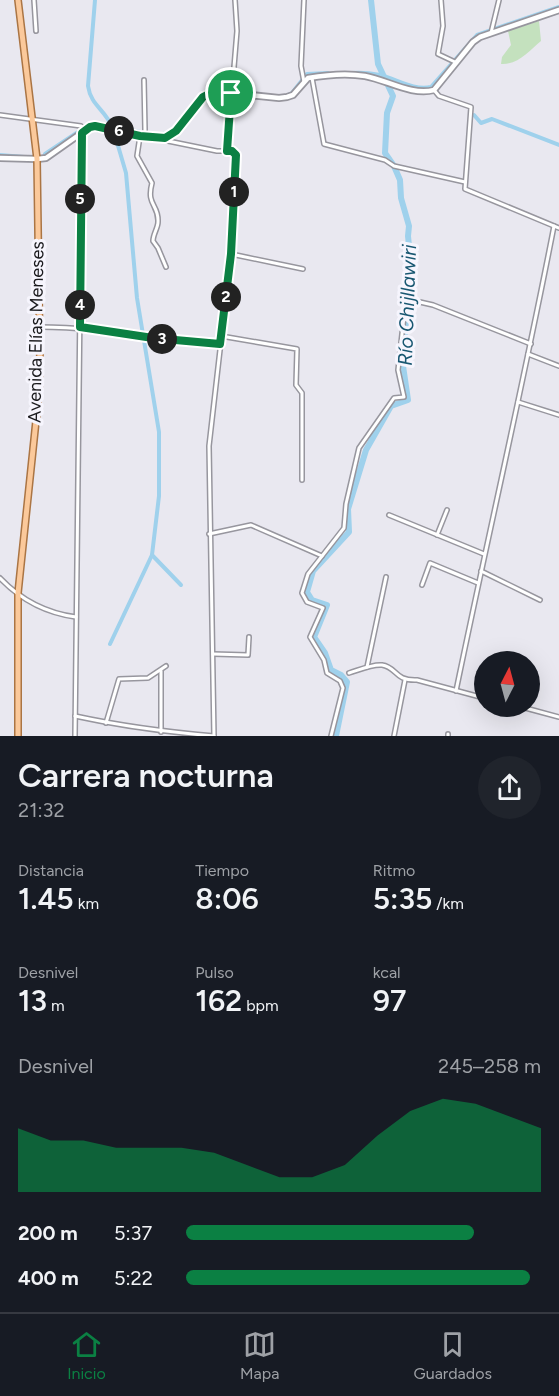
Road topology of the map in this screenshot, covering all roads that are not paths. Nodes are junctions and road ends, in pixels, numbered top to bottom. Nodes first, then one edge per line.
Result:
1 (18, 0) edge
2 (34, 0) edge
3 (235, 0) edge
4 (304, 0) edge
5 (441, 0) edge
6 (500, 0) edge
7 (559, 10) edge
8 (492, 30) junction
9 (36, 31) dead end
10 (454, 61) junction
11 (312, 77) junction
12 (144, 80) dead end
13 (303, 80) junction
14 (434, 90) junction
15 (231, 91) junction
16 (0, 115) edge
17 (32, 118) junction
18 (84, 131) junction
19 (141, 136) junction
20 (165, 138) junction
21 (227, 151) junction
22 (0, 158) edge
23 (37, 159) junction
24 (465, 182) junction
25 (554, 226) junction
26 (559, 228) edge
27 (231, 254) junction
28 (166, 267) dead end
29 (303, 269) dead end
30 (411, 300) dead end
31 (404, 316) dead end
32 (39, 327) junction
33 (80, 327) junction
34 (221, 336) junction
35 (220, 344) junction
36 (531, 344) junction
37 (528, 354) junction
38 (559, 366) edge
39 (518, 402) junction
40 (559, 415) edge
41 (302, 480) dead end
42 (447, 510) dead end
43 (389, 515) dead end
44 (209, 534) junction
45 (437, 535) junction
46 (484, 554) junction
47 (322, 556) junction
48 (481, 571) junction
49 (386, 577) dead end
50 (0, 578) edge
51 (478, 583) junction
52 (422, 585) dead end
53 (18, 593) junction
54 (540, 600) dead end
55 (76, 617) junction
56 (249, 637) dead end
57 (213, 654) junction
58 (166, 666) dead end
59 (367, 667) junction
60 (161, 670) junction
61 (349, 674) dead end
62 (405, 680) junction
63 (456, 691) junction
64 (474, 696) edge
65 (540, 712) edge
66 (75, 716) junction
67 (559, 717) edge
68 (106, 723) junction
69 (161, 732) junction
70 (18, 736) edge
71 (75, 736) edge
72 (214, 736) edge
73 (331, 736) edge
74 (394, 736) edge

1 - 17 main road, Avenida Elías Meneses
2 - 9 street
3 - 15 street
4 - 13 street
5 - 10 street
6 - 8 street
7 - 8 street
8 - 10 street
10 - 14 street
11 - 13 street
11 - 14 street
11 - 24 street
12 - 19 street
13 - 15 street
14 - 24 street
15 - 20 street
15 - 21 street
16 - 17 street
17 - 18 street
17 - 23 main road, Avenida Elías Meneses
18 - 19 street
18 - 23 street
18 - 33 street
19 - 20 street
19 - 28 street
20 - 21 street
21 - 27 street
22 - 23 street
23 - 32 main road, Avenida Elías Meneses
24 - 25 street
25 - 26 street
25 - 36 street
27 - 29 street
27 - 34 street
30 - 36 street
31 - 47 street
32 - 33 street
32 - 53 main road, Avenida Elías Meneses
33 - 35 street
33 - 55 street
34 - 35 street
34 - 41 street
35 - 44 street
36 - 37 street
37 - 38 street
37 - 39 street
39 - 40 street
39 - 46 street
42 - 45 street
43 - 45 street
44 - 47 street
44 - 57 street
45 - 46 street
46 - 48 street
47 - 73 street
48 - 51 street
48 - 54 street
49 - 59 street
50 - 53 street
51 - 52 street
51 - 63 street
53 - 55 street
53 - 70 main road, Avenida Elías Meneses
55 - 66 street
56 - 57 street
57 - 72 street
58 - 60 street
59 - 61 street
59 - 62 street
60 - 68 street
60 - 69 street
62 - 63 street
62 - 74 street
63 - 64 street
65 - 67 street
66 - 68 street
66 - 71 street
68 - 69 street
69 - 72 street

